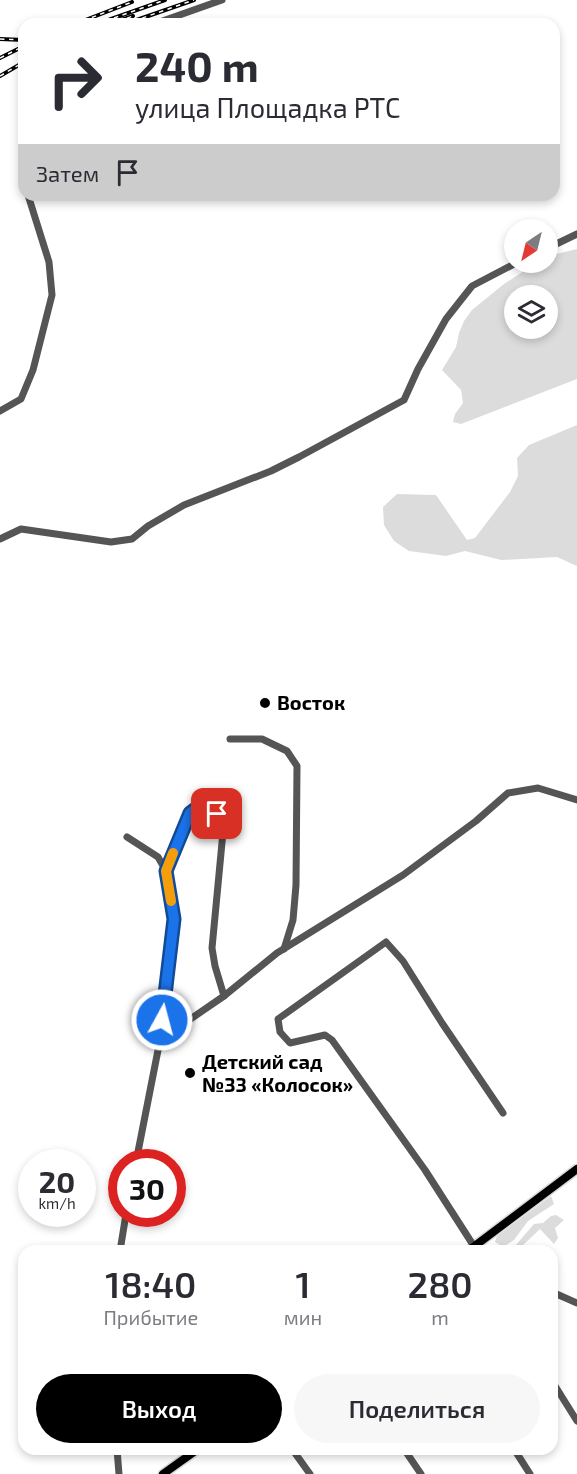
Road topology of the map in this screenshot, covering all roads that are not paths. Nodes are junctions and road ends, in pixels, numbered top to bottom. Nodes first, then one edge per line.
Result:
1 (222, 0) edge
2 (171, 18) edge
3 (30, 201) edge
4 (577, 234) edge
5 (558, 243) edge
6 (504, 269) edge
7 (0, 411) edge
8 (0, 539) edge
9 (230, 739) dead end
10 (577, 800) edge
11 (127, 837) dead end
12 (166, 871) junction
13 (284, 949) junction
14 (224, 996) junction
15 (160, 1040) junction
16 (503, 1113) dead end
17 (139, 1149) edge
18 (577, 1169) edge
19 (124, 1227) edge
20 (121, 1245) edge
21 (471, 1245) edge
22 (478, 1245) edge
23 (558, 1295) edge
24 (577, 1303) edge
25 (558, 1391) edge
26 (577, 1421) edge
27 (117, 1455) edge
28 (190, 1455) edge
29 (296, 1455) edge
30 (408, 1455) edge
31 (518, 1455) edge
32 (119, 1474) edge
33 (163, 1474) edge
34 (310, 1474) edge
35 (421, 1474) edge
36 (530, 1474) edge

1 - 2 street
3 - 7 street
4 - 5 street
6 - 8 street
9 - 13 street
10 - 13 street
11 - 12 street
12 - 14 street
12 - 15 street
13 - 14 street
14 - 15 street
15 - 17 street
16 - 21 street
18 - 22 main road
19 - 20 street
23 - 24 street
25 - 26 street
27 - 32 street
28 - 33 main road
29 - 34 street
30 - 35 street
31 - 36 street

